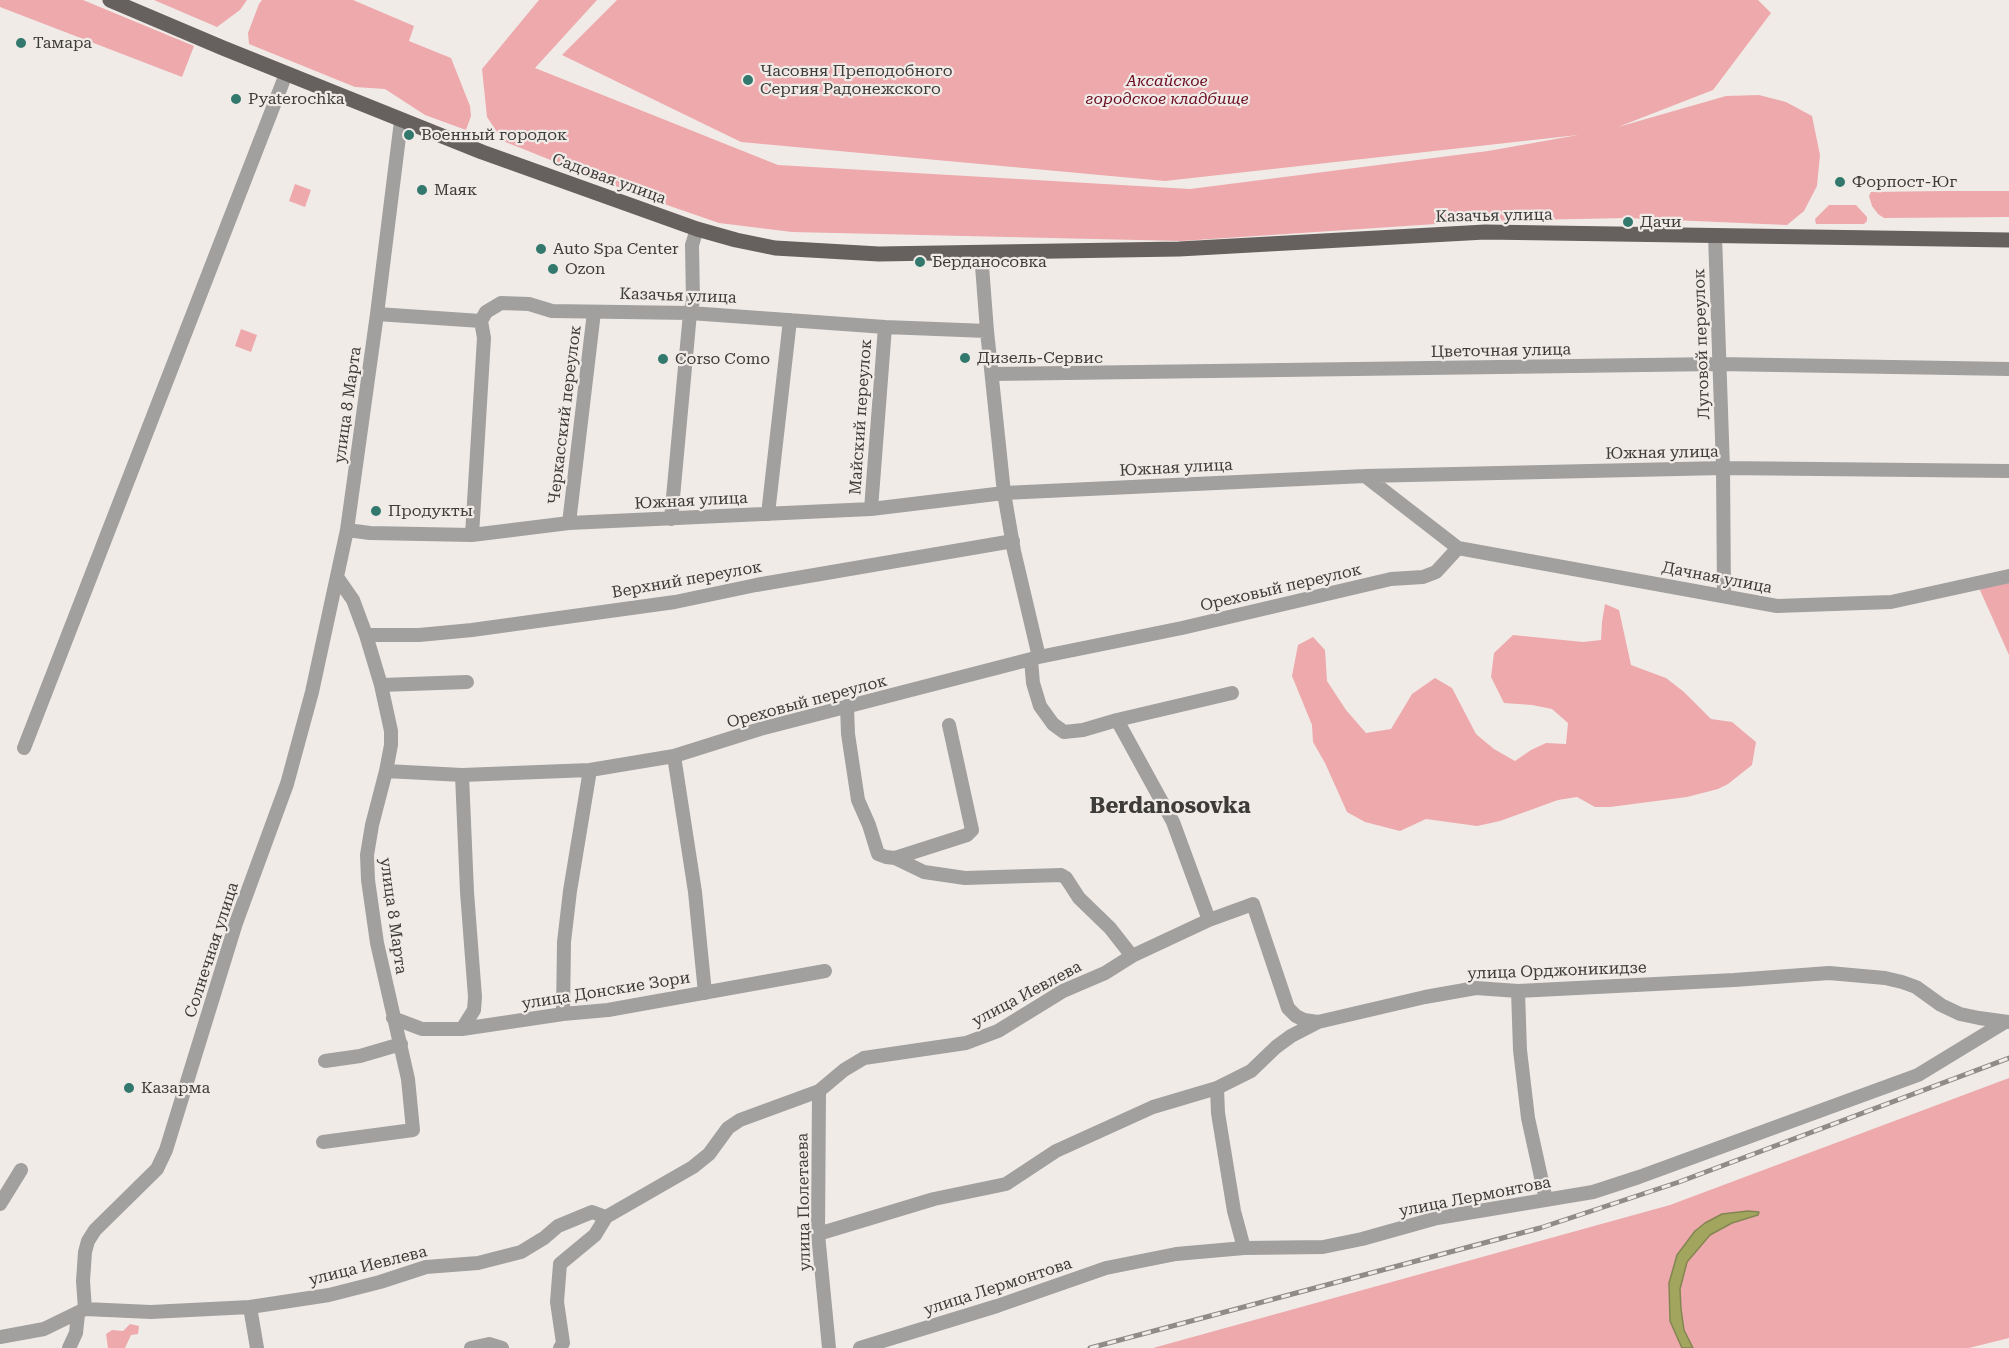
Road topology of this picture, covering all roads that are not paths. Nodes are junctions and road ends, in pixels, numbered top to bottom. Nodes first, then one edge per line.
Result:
1 (110, 0) edge
2 (286, 74) junction
3 (401, 120) junction
4 (697, 229) junction
5 (1714, 235) junction
6 (2009, 240) edge
7 (981, 253) junction
8 (594, 312) junction
9 (690, 312) junction
10 (377, 314) junction
11 (790, 320) junction
12 (481, 321) junction
13 (885, 327) junction
14 (987, 331) junction
15 (1718, 364) junction
16 (2009, 369) edge
17 (993, 374) junction
18 (1723, 468) junction
19 (2009, 471) edge
20 (1365, 476) junction
21 (1004, 493) junction
22 (871, 509) junction
23 (768, 514) junction
24 (671, 519) junction
25 (569, 523) junction
26 (347, 530) junction
27 (472, 535) junction
28 (1013, 541) junction
29 (1458, 548) junction
30 (2009, 576) edge
31 (337, 577) junction
32 (1724, 596) junction
33 (366, 635) junction
34 (1035, 659) junction
35 (467, 682) dead end
36 (381, 685) junction
37 (1232, 693) dead end
38 (847, 706) junction
39 (1117, 720) junction
40 (949, 725) dead end
41 (24, 748) dead end
42 (674, 756) junction
43 (590, 770) junction
44 (386, 771) junction
45 (462, 774) junction
46 (895, 858) junction
47 (1209, 920) junction
48 (1132, 956) junction
49 (825, 971) dead end
50 (1518, 991) junction
51 (705, 993) junction
52 (563, 1014) junction
53 (393, 1018) junction
54 (1318, 1022) junction
55 (2007, 1022) edge
56 (462, 1029) junction
57 (401, 1044) junction
58 (325, 1061) dead end
59 (1217, 1088) junction
60 (819, 1090) junction
61 (323, 1142) dead end
62 (21, 1170) dead end
63 (1546, 1200) junction
64 (0, 1203) edge
65 (606, 1217) junction
66 (818, 1234) junction
67 (1244, 1248) junction
68 (250, 1307) junction
69 (82, 1311) junction
70 (0, 1337) edge
71 (69, 1348) edge
72 (257, 1348) edge
73 (471, 1348) edge
74 (502, 1348) edge
75 (560, 1348) edge
76 (829, 1348) edge
77 (860, 1348) edge

1 - 2 main road, Садовая улица
2 - 3 main road, Садовая улица
2 - 41 street
3 - 4 main road, Садовая улица
3 - 10 street, улица 8 Марта
4 - 7 main road, Садовая улица
4 - 9 street
5 - 6 main road, Казачья улица
5 - 7 main road, Казачья улица
5 - 15 street, Луговой переулок
7 - 14 street
8 - 9 street, Казачья улица
8 - 12 street, Казачья улица
8 - 25 street, Черкасский переулок
9 - 11 street, Казачья улица
9 - 24 street
10 - 12 street
10 - 26 street, улица 8 Марта
11 - 13 street, Казачья улица
11 - 23 street
12 - 27 street
13 - 14 street, Казачья улица
13 - 22 street, Майский переулок
14 - 17 street
15 - 16 street, Цветочная улица
15 - 17 street, Цветочная улица
15 - 18 street, Луговой переулок
17 - 21 street
18 - 19 street, Южная улица
18 - 20 street, Южная улица
18 - 32 street, Луговой переулок
20 - 21 street, Южная улица
20 - 29 street
21 - 22 street, Южная улица
21 - 28 street
22 - 23 street, Южная улица
23 - 24 street, Южная улица
24 - 25 street, Южная улица
25 - 27 street, Южная улица
26 - 27 street, Южная улица
26 - 31 street, улица 8 Марта
28 - 33 street, Верхний переулок
28 - 34 street
29 - 32 street, Дачная улица
29 - 34 street, Ореховый переулок
30 - 32 street, Дачная улица
31 - 33 street, улица 8 Марта
31 - 69 street, Солнечная улица
33 - 36 street, улица 8 Марта
34 - 38 street, Ореховый переулок
34 - 39 street
35 - 36 street
36 - 44 street, улица 8 Марта
37 - 39 street
38 - 42 street, Ореховый переулок
38 - 46 street
39 - 47 street
40 - 46 street
42 - 43 street, Ореховый переулок
42 - 51 street
43 - 45 street, Ореховый переулок
43 - 52 street
44 - 45 street, Ореховый переулок
44 - 53 street, улица 8 Марта
45 - 56 street
46 - 48 street
47 - 48 street, улица Иевлева
47 - 54 street, улица Иевлева
48 - 60 street, улица Иевлева
49 - 51 street, улица Донские Зори
50 - 54 street, улица Орджоникидзе
50 - 55 street, улица Орджоникидзе
50 - 63 street
51 - 52 street, улица Донские Зори
52 - 56 street, улица Донские Зори
53 - 56 street, улица Донские Зори
53 - 57 street, улица 8 Марта
54 - 59 street, улица Орджоникидзе
55 - 63 street, улица Лермонтова
57 - 58 street
57 - 61 street, улица 8 Марта
59 - 66 street, улица Орджоникидзе
59 - 67 street
60 - 65 street, улица Иевлева
60 - 66 street, улица Полетаева
62 - 64 street
63 - 67 street, улица Лермонтова
65 - 68 street, улица Иевлева
65 - 75 street
66 - 76 street, улица Полетаева
67 - 77 street, улица Лермонтова
68 - 69 street, улица Иевлева
68 - 72 street
69 - 70 street, улица Иевлева
69 - 71 street, Солнечная улица
73 - 74 street

